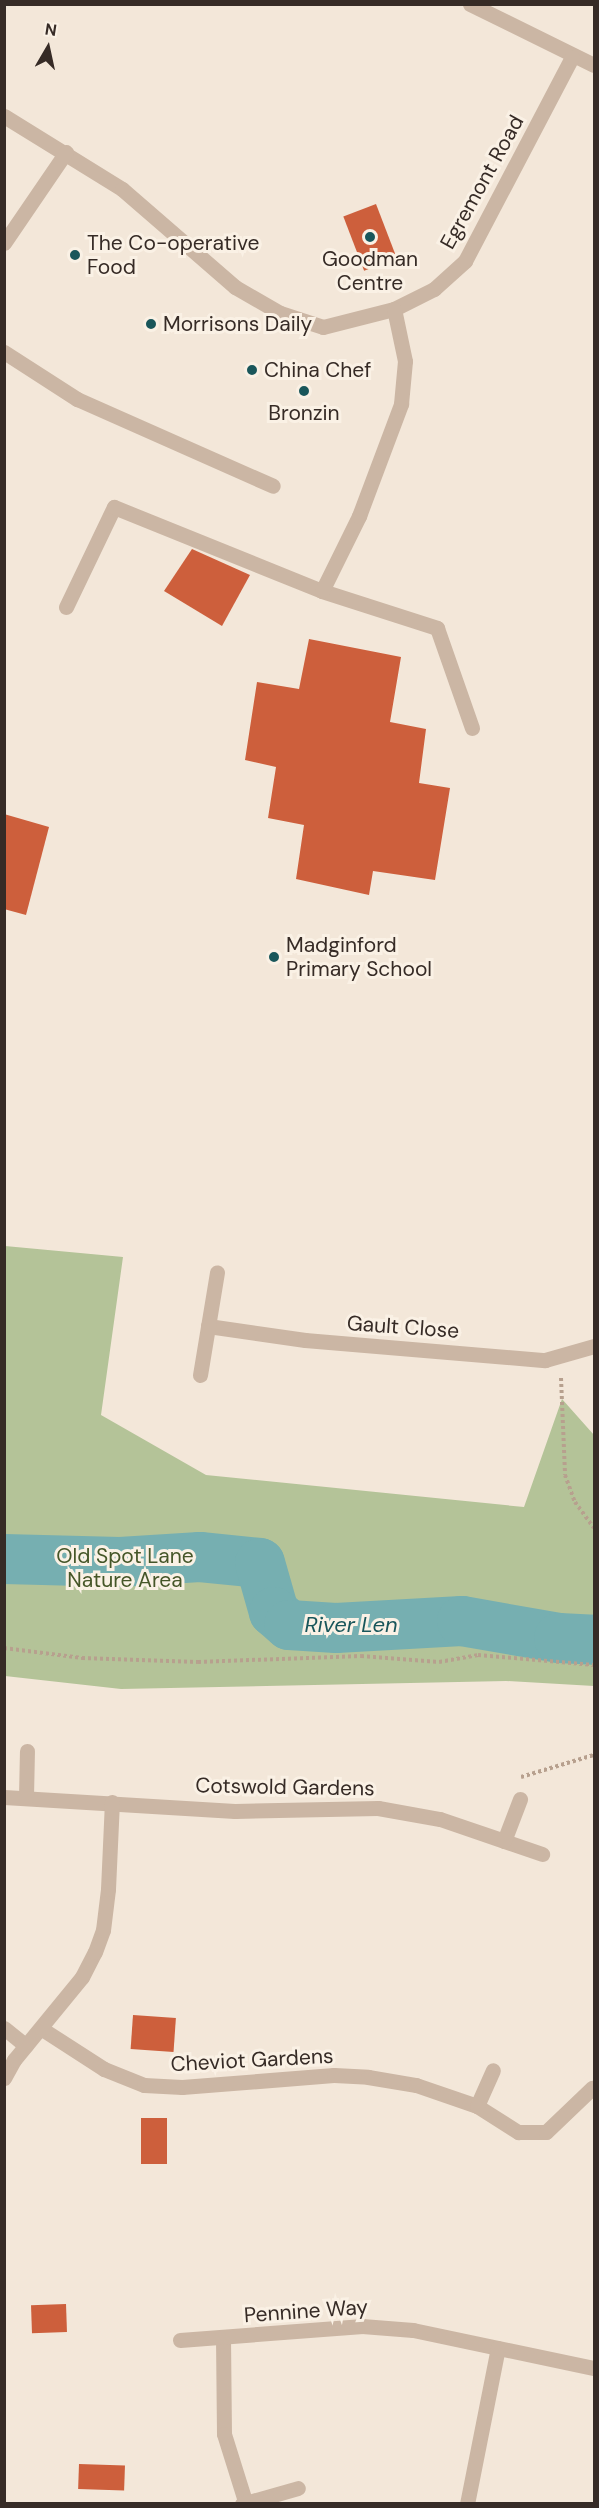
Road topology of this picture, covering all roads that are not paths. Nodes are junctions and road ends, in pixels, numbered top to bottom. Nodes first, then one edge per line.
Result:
1 (470, 4) edge
2 (572, 57) junction
3 (594, 65) edge
4 (4, 116) edge
5 (66, 152) junction
6 (4, 243) edge
7 (394, 309) junction
8 (4, 352) edge
9 (273, 486) dead end
10 (322, 591) junction
11 (66, 608) dead end
12 (472, 728) dead end
13 (217, 1272) dead end
14 (208, 1326) junction
15 (594, 1346) edge
16 (200, 1375) dead end
17 (27, 1751) dead end
18 (4, 1797) edge
19 (26, 1797) junction
20 (520, 1799) dead end
21 (112, 1802) junction
22 (504, 1841) junction
23 (542, 1854) dead end
24 (4, 2028) edge
25 (42, 2029) junction
26 (26, 2046) junction
27 (493, 2070) dead end
28 (4, 2078) edge
29 (592, 2088) dead end
30 (477, 2106) junction
31 (223, 2338) junction
32 (180, 2340) dead end
33 (498, 2348) junction
34 (594, 2368) edge
35 (298, 2488) dead end
36 (243, 2502) edge
37 (467, 2504) edge

1 - 2 street
2 - 3 street
2 - 7 street, Egremont Road
4 - 5 street, Egremont Road
5 - 6 street
5 - 7 street, Egremont Road
7 - 10 street
8 - 9 street
10 - 11 street
10 - 12 street
13 - 14 street
14 - 15 street, Gault Close
14 - 16 street
17 - 19 street
18 - 19 street, Cotswold Gardens
19 - 21 street, Cotswold Gardens
20 - 22 street
21 - 22 street, Cotswold Gardens
21 - 25 street
22 - 23 street, Cotswold Gardens
24 - 26 street
25 - 26 street
25 - 30 street, Cheviot Gardens
26 - 28 street
27 - 30 street
29 - 30 street, Cheviot Gardens
31 - 32 street, Pennine Way
31 - 33 street, Pennine Way
31 - 36 street, Pennine Way
33 - 34 street, Pennine Way
33 - 37 street
35 - 36 street, Pennine Way

